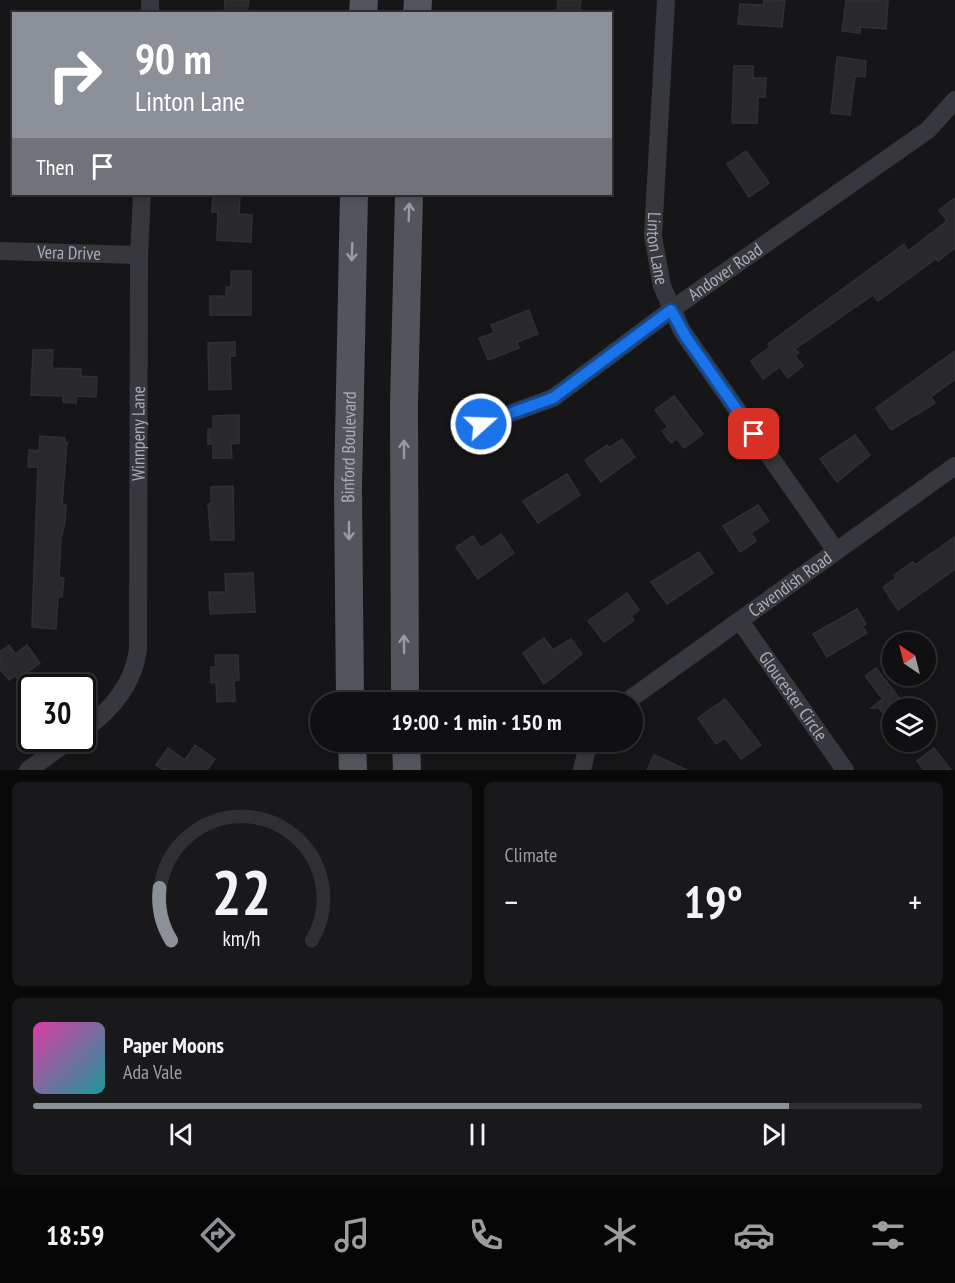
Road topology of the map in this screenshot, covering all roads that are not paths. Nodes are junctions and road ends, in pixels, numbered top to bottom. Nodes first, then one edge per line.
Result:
1 (666, 0) edge
2 (955, 100) edge
3 (142, 195) edge
4 (354, 195) edge
5 (409, 195) edge
6 (0, 251) edge
7 (139, 255) junction
8 (671, 310) junction
9 (481, 424) dead end
10 (955, 466) edge
11 (836, 551) junction
12 (740, 621) junction
13 (350, 692) edge
14 (405, 692) edge
15 (640, 692) edge
16 (96, 720) edge
17 (53, 752) edge
18 (352, 752) edge
19 (406, 752) edge
20 (586, 752) edge
21 (28, 770) edge
22 (353, 770) edge
23 (407, 770) edge
24 (582, 770) edge
25 (845, 770) edge

1 - 8 street, Linton Lane
2 - 8 street, Andover Road
3 - 7 street, Winnpeny Lane
4 -> 13 main road, Binford Boulevard
14 -> 5 main road
6 - 7 street, Vera Drive
7 - 16 street, Winnpeny Lane
8 - 9 street, Andover Road
8 - 11 street, Linton Lane
10 - 11 street, Cavendish Road
11 - 12 street, Cavendish Road
12 - 15 street, Cavendish Road
12 - 25 street, Gloucester Circle
17 - 21 street
18 - 22 main road
19 - 23 main road
20 - 24 street

